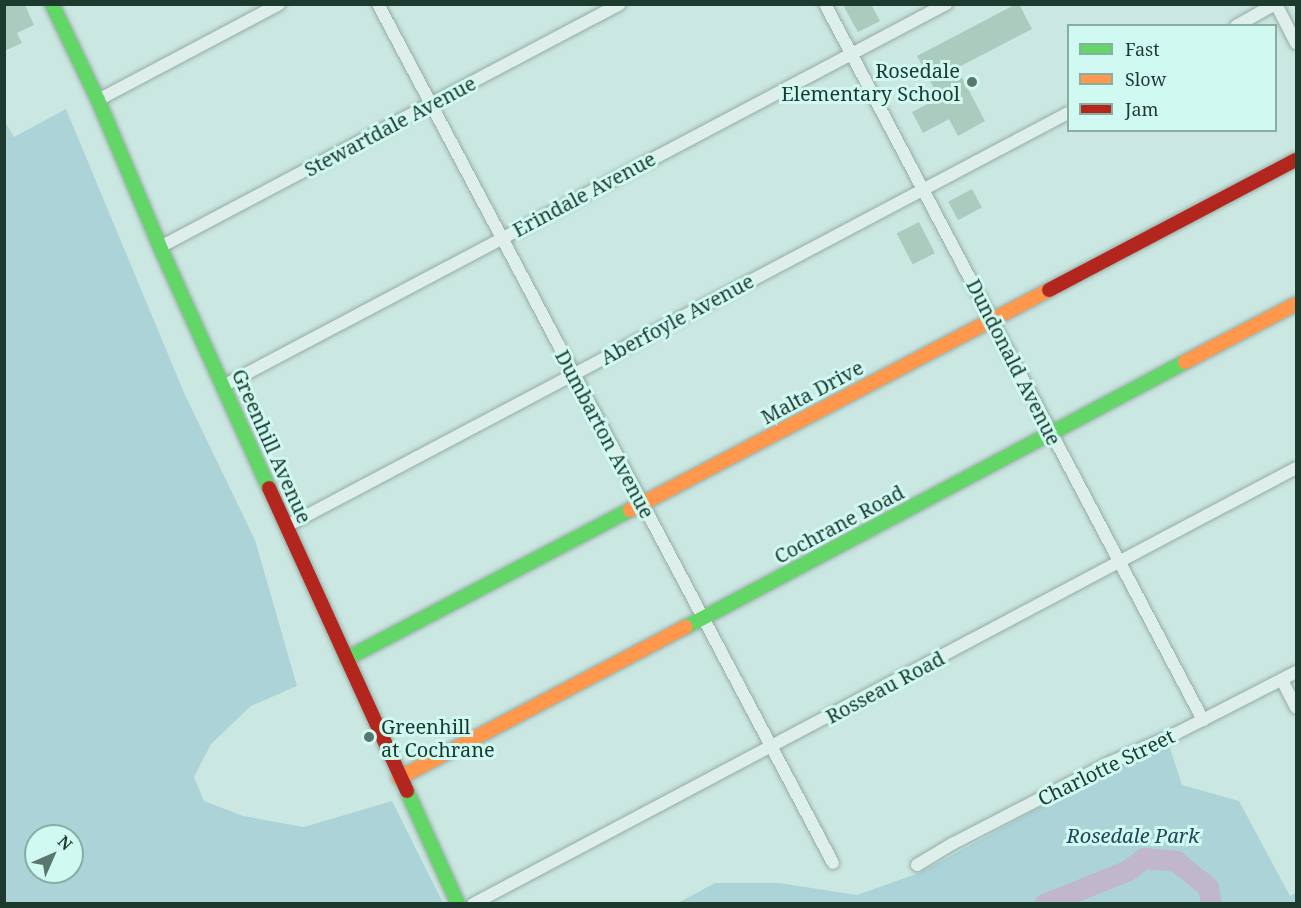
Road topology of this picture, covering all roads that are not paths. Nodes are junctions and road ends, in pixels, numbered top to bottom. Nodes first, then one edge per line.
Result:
1 (52, 4) edge
2 (279, 4) edge
3 (378, 4) edge
4 (620, 4) edge
5 (825, 4) edge
6 (946, 4) edge
7 (1276, 4) edge
8 (1240, 24) edge
9 (1296, 43) edge
10 (851, 54) junction
11 (98, 100) junction
12 (432, 104) junction
13 (1067, 114) edge
14 (1296, 160) edge
15 (922, 190) junction
16 (502, 238) junction
17 (160, 247) junction
18 (1296, 304) edge
19 (993, 319) junction
20 (574, 373) junction
21 (223, 386) junction
22 (1051, 434) junction
23 (1296, 468) edge
24 (642, 504) junction
25 (287, 526) junction
26 (1120, 562) junction
27 (702, 619) junction
28 (346, 659) junction
29 (1296, 672) edge
30 (1282, 680) junction
31 (1296, 708) edge
32 (1203, 720) junction
33 (771, 748) junction
34 (399, 778) junction
35 (833, 862) dead end
36 (917, 865) dead end
37 (458, 903) edge
38 (473, 903) edge

1 - 11 street, Greenhill Avenue
2 - 11 street
3 - 12 street, Dumbarton Avenue
4 - 12 street, Stewartdale Avenue
5 - 10 street, Dundonald Avenue
6 - 10 street, Erindale Avenue
7 - 8 street
7 - 9 street
10 - 15 street, Dundonald Avenue
10 - 16 street, Erindale Avenue
11 - 17 street, Greenhill Avenue
12 - 16 street, Dumbarton Avenue
12 - 17 street, Stewartdale Avenue
13 - 15 street, Aberfoyle Avenue
14 - 19 street, Malta Drive
15 - 19 street, Dundonald Avenue
15 - 20 street, Aberfoyle Avenue
16 - 20 street, Dumbarton Avenue
16 - 21 street, Erindale Avenue
17 - 21 street, Greenhill Avenue
18 - 22 street, Cochrane Road
19 - 22 street, Dundonald Avenue
19 - 24 street, Malta Drive
20 - 24 street, Dumbarton Avenue
20 - 25 street, Aberfoyle Avenue
21 - 25 street, Greenhill Avenue
22 - 26 street, Dundonald Avenue
22 - 27 street, Cochrane Road
23 - 26 street, Rosseau Road
24 - 27 street, Dumbarton Avenue
24 - 28 street, Malta Drive
25 - 28 street, Greenhill Avenue
26 - 32 street, Dundonald Avenue
26 - 33 street, Rosseau Road
27 - 33 street, Dumbarton Avenue
27 - 34 street, Cochrane Road
28 - 34 street, Greenhill Avenue
29 - 30 street, Charlotte Street
30 - 31 street
30 - 32 street, Charlotte Street
32 - 36 street, Charlotte Street
33 - 35 street, Dumbarton Avenue
33 - 38 street, Rosseau Road
34 - 37 street, Greenhill Avenue

